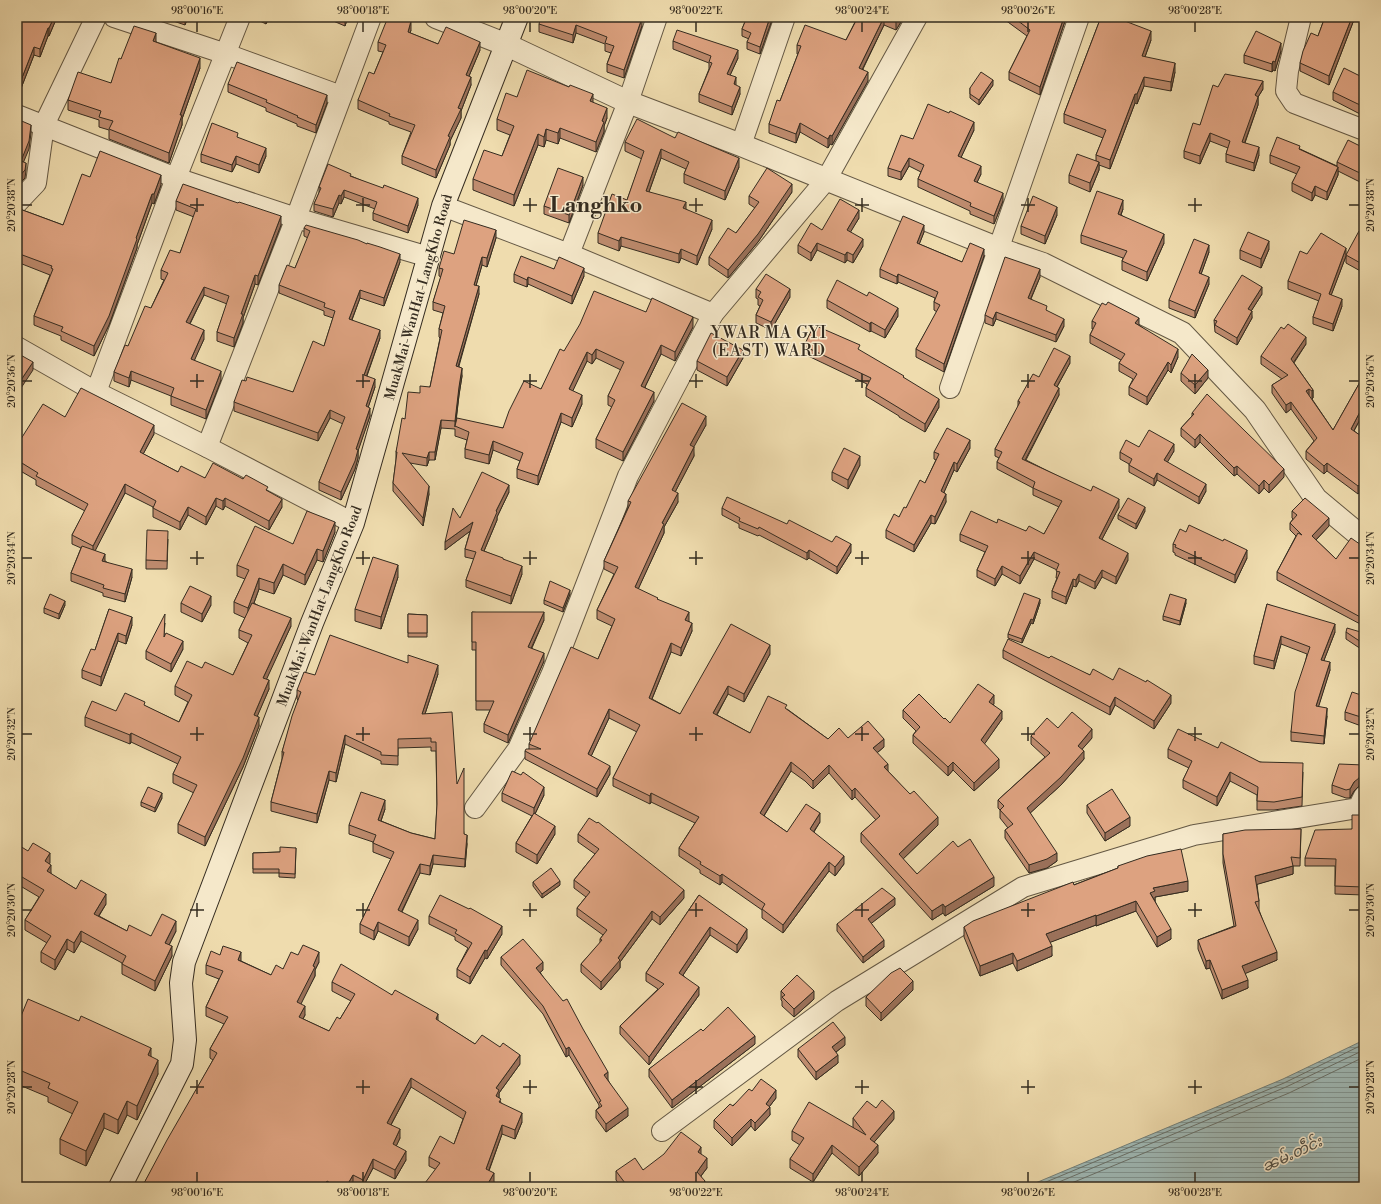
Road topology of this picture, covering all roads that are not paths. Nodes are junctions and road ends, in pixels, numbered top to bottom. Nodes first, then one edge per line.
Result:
1 (96, 17) edge
2 (114, 17) edge
3 (240, 17) edge
4 (371, 17) edge
5 (436, 17) edge
6 (517, 17) edge
7 (657, 17) edge
8 (786, 17) edge
9 (917, 17) edge
10 (1079, 17) edge
11 (1301, 17) edge
12 (507, 45) junction
13 (226, 54) junction
14 (341, 96) junction
15 (628, 102) junction
16 (17, 115) edge
17 (44, 125) junction
18 (1364, 130) edge
19 (741, 145) junction
20 (176, 178) junction
21 (826, 180) junction
22 (17, 203) edge
23 (443, 206) junction
24 (296, 218) junction
25 (999, 249) junction
26 (569, 254) junction
27 (428, 258) junction
28 (714, 314) junction
29 (17, 347) edge
30 (950, 388) dead end
31 (96, 392) junction
32 (207, 447) junction
33 (353, 524) junction
34 (1364, 539) edge
35 (1364, 796) edge
36 (475, 808) dead end
37 (662, 1131) dead end
38 (120, 1187) edge

1 - 17 street
2 - 13 street
3 - 13 street
4 - 14 street
5 - 12 main road
6 - 12 main road, MuakMai-WanHat-LangKho Road
7 - 15 street
8 - 19 street
9 - 21 street
10 - 25 street
11 - 18 street
12 - 15 main road
12 - 23 main road, MuakMai-WanHat-LangKho Road
13 - 14 street
13 - 20 street
14 - 24 street
15 - 19 main road
15 - 26 street
16 - 17 street
17 - 20 street
17 - 22 street
19 - 21 main road
20 - 24 street
20 - 31 street
21 - 25 main road
21 - 28 street
23 - 26 street
23 - 27 main road, MuakMai-WanHat-LangKho Road
24 - 27 street
24 - 32 street
25 - 30 street
25 - 34 main road
26 - 28 street
27 - 33 main road, MuakMai-WanHat-LangKho Road
28 - 36 street
29 - 31 street
31 - 32 street
32 - 33 street
33 - 38 main road, MuakMai-WanHat-LangKho Road
35 - 37 street

